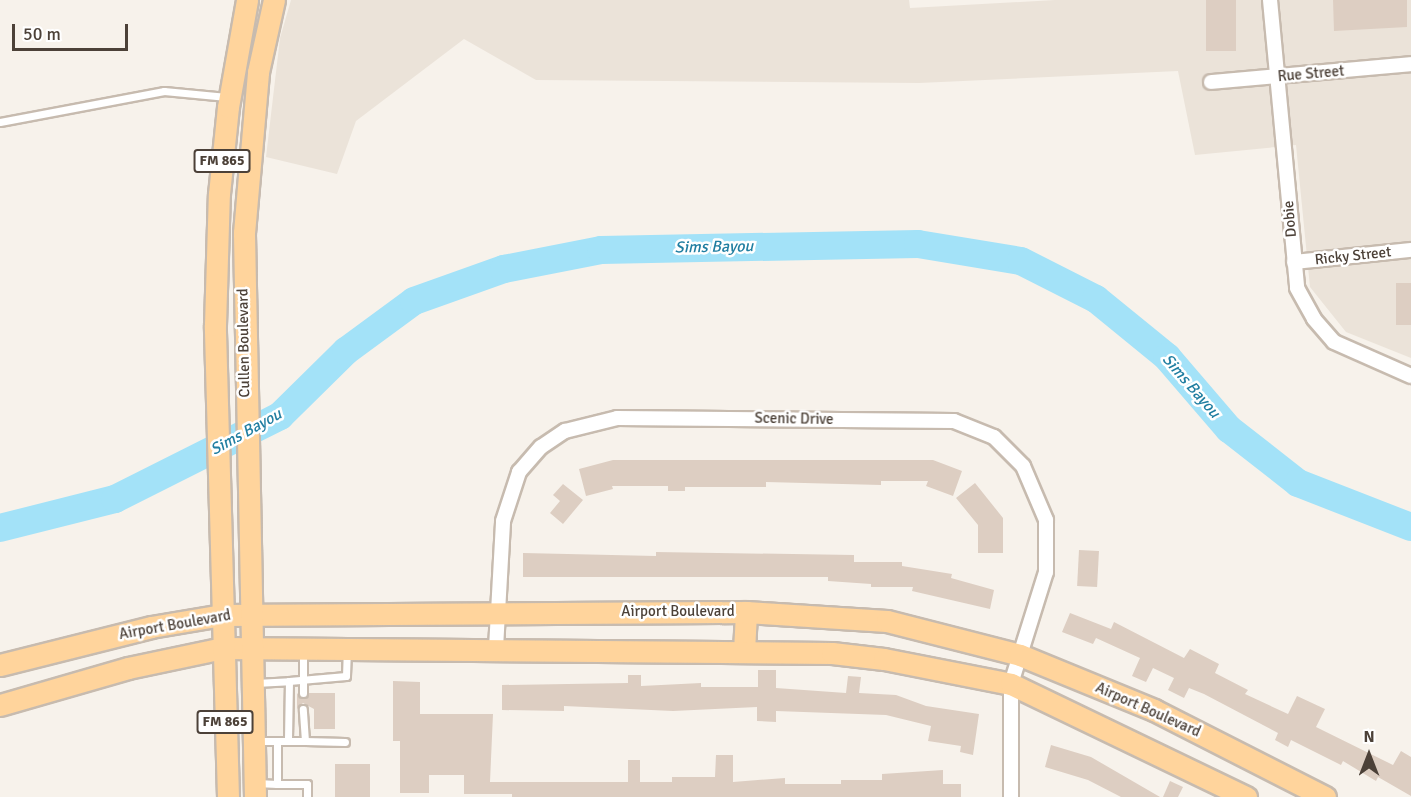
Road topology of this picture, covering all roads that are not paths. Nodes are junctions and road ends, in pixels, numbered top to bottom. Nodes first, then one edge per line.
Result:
1 (247, 0) edge
2 (274, 0) edge
3 (1270, 0) edge
4 (1411, 64) edge
5 (1277, 77) junction
6 (1211, 82) dead end
7 (229, 98) junction
8 (0, 122) edge
9 (1411, 250) edge
10 (1294, 262) junction
11 (244, 278) junction
12 (217, 279) junction
13 (1411, 376) edge
14 (498, 612) junction
15 (746, 612) junction
16 (252, 614) junction
17 (222, 615) junction
18 (252, 647) junction
19 (223, 648) junction
20 (303, 648) junction
21 (347, 648) junction
22 (496, 648) junction
23 (744, 651) junction
24 (1020, 656) junction
25 (0, 664) edge
26 (302, 678) junction
27 (289, 681) junction
28 (252, 683) junction
29 (1011, 684) junction
30 (303, 693) dead end
31 (0, 705) edge
32 (303, 709) dead end
33 (253, 741) junction
34 (277, 741) junction
35 (288, 741) junction
36 (305, 741) junction
37 (345, 742) dead end
38 (278, 784) junction
39 (254, 790) edge
40 (228, 797) edge
41 (307, 797) edge
42 (1011, 797) edge
43 (1246, 797) edge
44 (1325, 797) edge

1 - 7 main road, Cullen Boulevard / FM 865
2 - 11 main road, Cullen Boulevard / FM 865
3 - 5 street, Dobie
4 - 5 street, Rue Street
5 - 6 street, Rue Street
5 - 10 street, Dobie
7 - 8 lane
7 - 12 main road, Cullen Boulevard / FM 865
9 - 10 street, Ricky Street
10 - 13 street, Dobie
11 - 12 main road
11 - 16 main road, Cullen Boulevard / FM 865
12 - 17 main road, Cullen Boulevard / FM 865
14 - 15 main road, Airport Boulevard
14 - 16 main road, Airport Boulevard
14 - 22 street, Scenic Drive
14 - 24 street, Scenic Drive
15 - 23 main road
15 - 24 main road, Airport Boulevard
16 - 17 main road, Airport Boulevard
16 - 18 main road, Cullen Boulevard / FM 865
17 - 19 main road, Cullen Boulevard / FM 865
17 - 25 main road, Airport Boulevard
18 - 19 main road, Airport Boulevard
18 - 20 main road, Airport Boulevard
18 - 28 main road, Cullen Boulevard / FM 865
19 - 31 main road, Airport Boulevard
19 - 40 main road, Cullen Boulevard / FM 865
20 - 21 main road, Airport Boulevard
20 - 26 lane
21 - 22 main road, Airport Boulevard
21 - 26 lane
22 - 23 main road, Airport Boulevard
23 - 29 main road, Airport Boulevard
24 - 29 street, Scenic Drive
24 - 44 main road, Airport Boulevard
26 - 27 lane
26 - 30 lane
27 - 28 lane
27 - 35 lane
28 - 33 main road, Cullen Boulevard / FM 865
29 - 42 street, Scenic Drive
29 - 43 main road, Airport Boulevard
32 - 36 lane
33 - 34 lane
33 - 39 main road, Cullen Boulevard / FM 865
34 - 35 lane
34 - 38 lane
35 - 36 lane
36 - 37 lane
38 - 39 lane
38 - 41 lane

